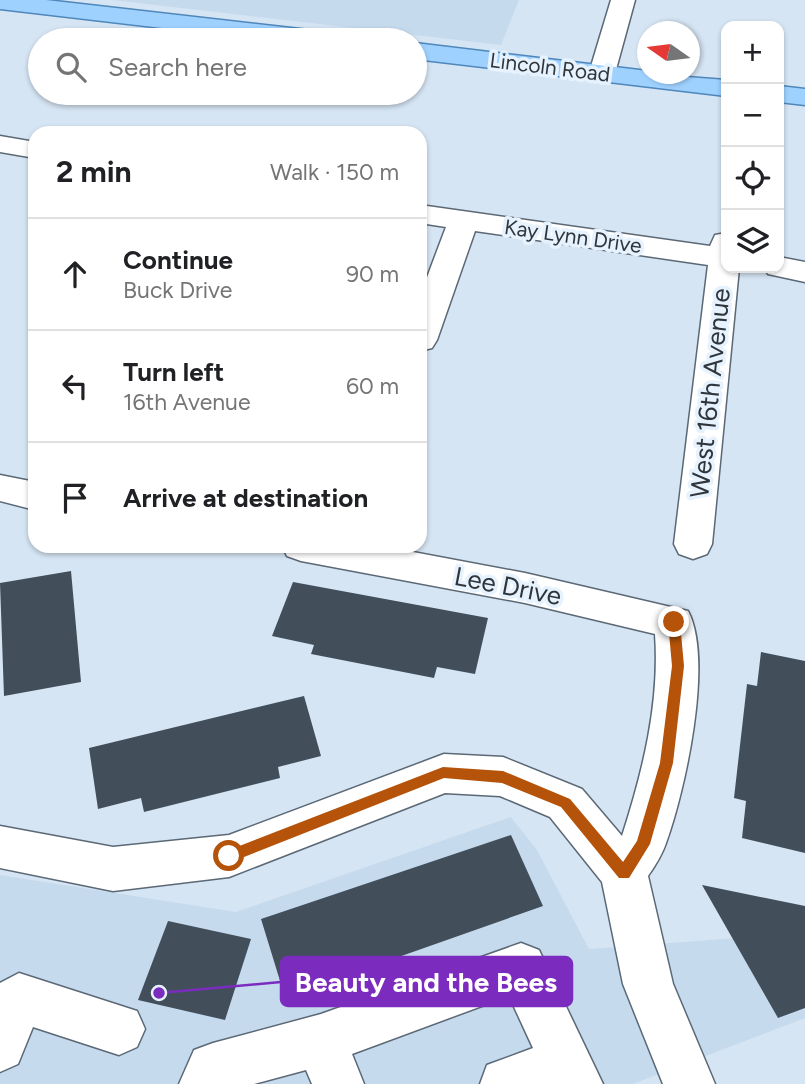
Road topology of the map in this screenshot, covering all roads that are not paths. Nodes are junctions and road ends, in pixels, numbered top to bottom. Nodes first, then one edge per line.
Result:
1 (622, 0) edge
2 (0, 2) edge
3 (224, 28) edge
4 (427, 52) edge
5 (603, 73) junction
6 (721, 87) edge
7 (784, 95) edge
8 (805, 97) edge
9 (0, 144) edge
10 (28, 149) edge
11 (427, 215) edge
12 (463, 220) junction
13 (721, 252) edge
14 (784, 268) edge
15 (805, 272) edge
16 (723, 273) edge
17 (427, 320) edge
18 (0, 488) edge
19 (28, 494) edge
20 (694, 544) dead end
21 (338, 553) edge
22 (0, 847) edge
23 (624, 873) junction
24 (119, 1029) dead end
25 (0, 1046) edge
26 (329, 1062) edge
27 (572, 1073) edge
28 (205, 1084) edge
29 (506, 1084) edge
30 (688, 1084) edge

1 - 5 street
2 - 3 main road
4 - 5 main road, Lincoln Road
5 - 6 main road, Lincoln Road
7 - 8 main road
9 - 10 street
11 - 12 street, Kay Lynn Drive
12 - 13 street, Kay Lynn Drive
12 - 17 street
14 - 15 street
16 - 20 street, West 16th Avenue
18 - 19 street
21 - 23 street, Lee Drive
22 - 23 street
23 - 30 street
24 - 25 street
26 - 27 street
26 - 28 street
27 - 29 street

